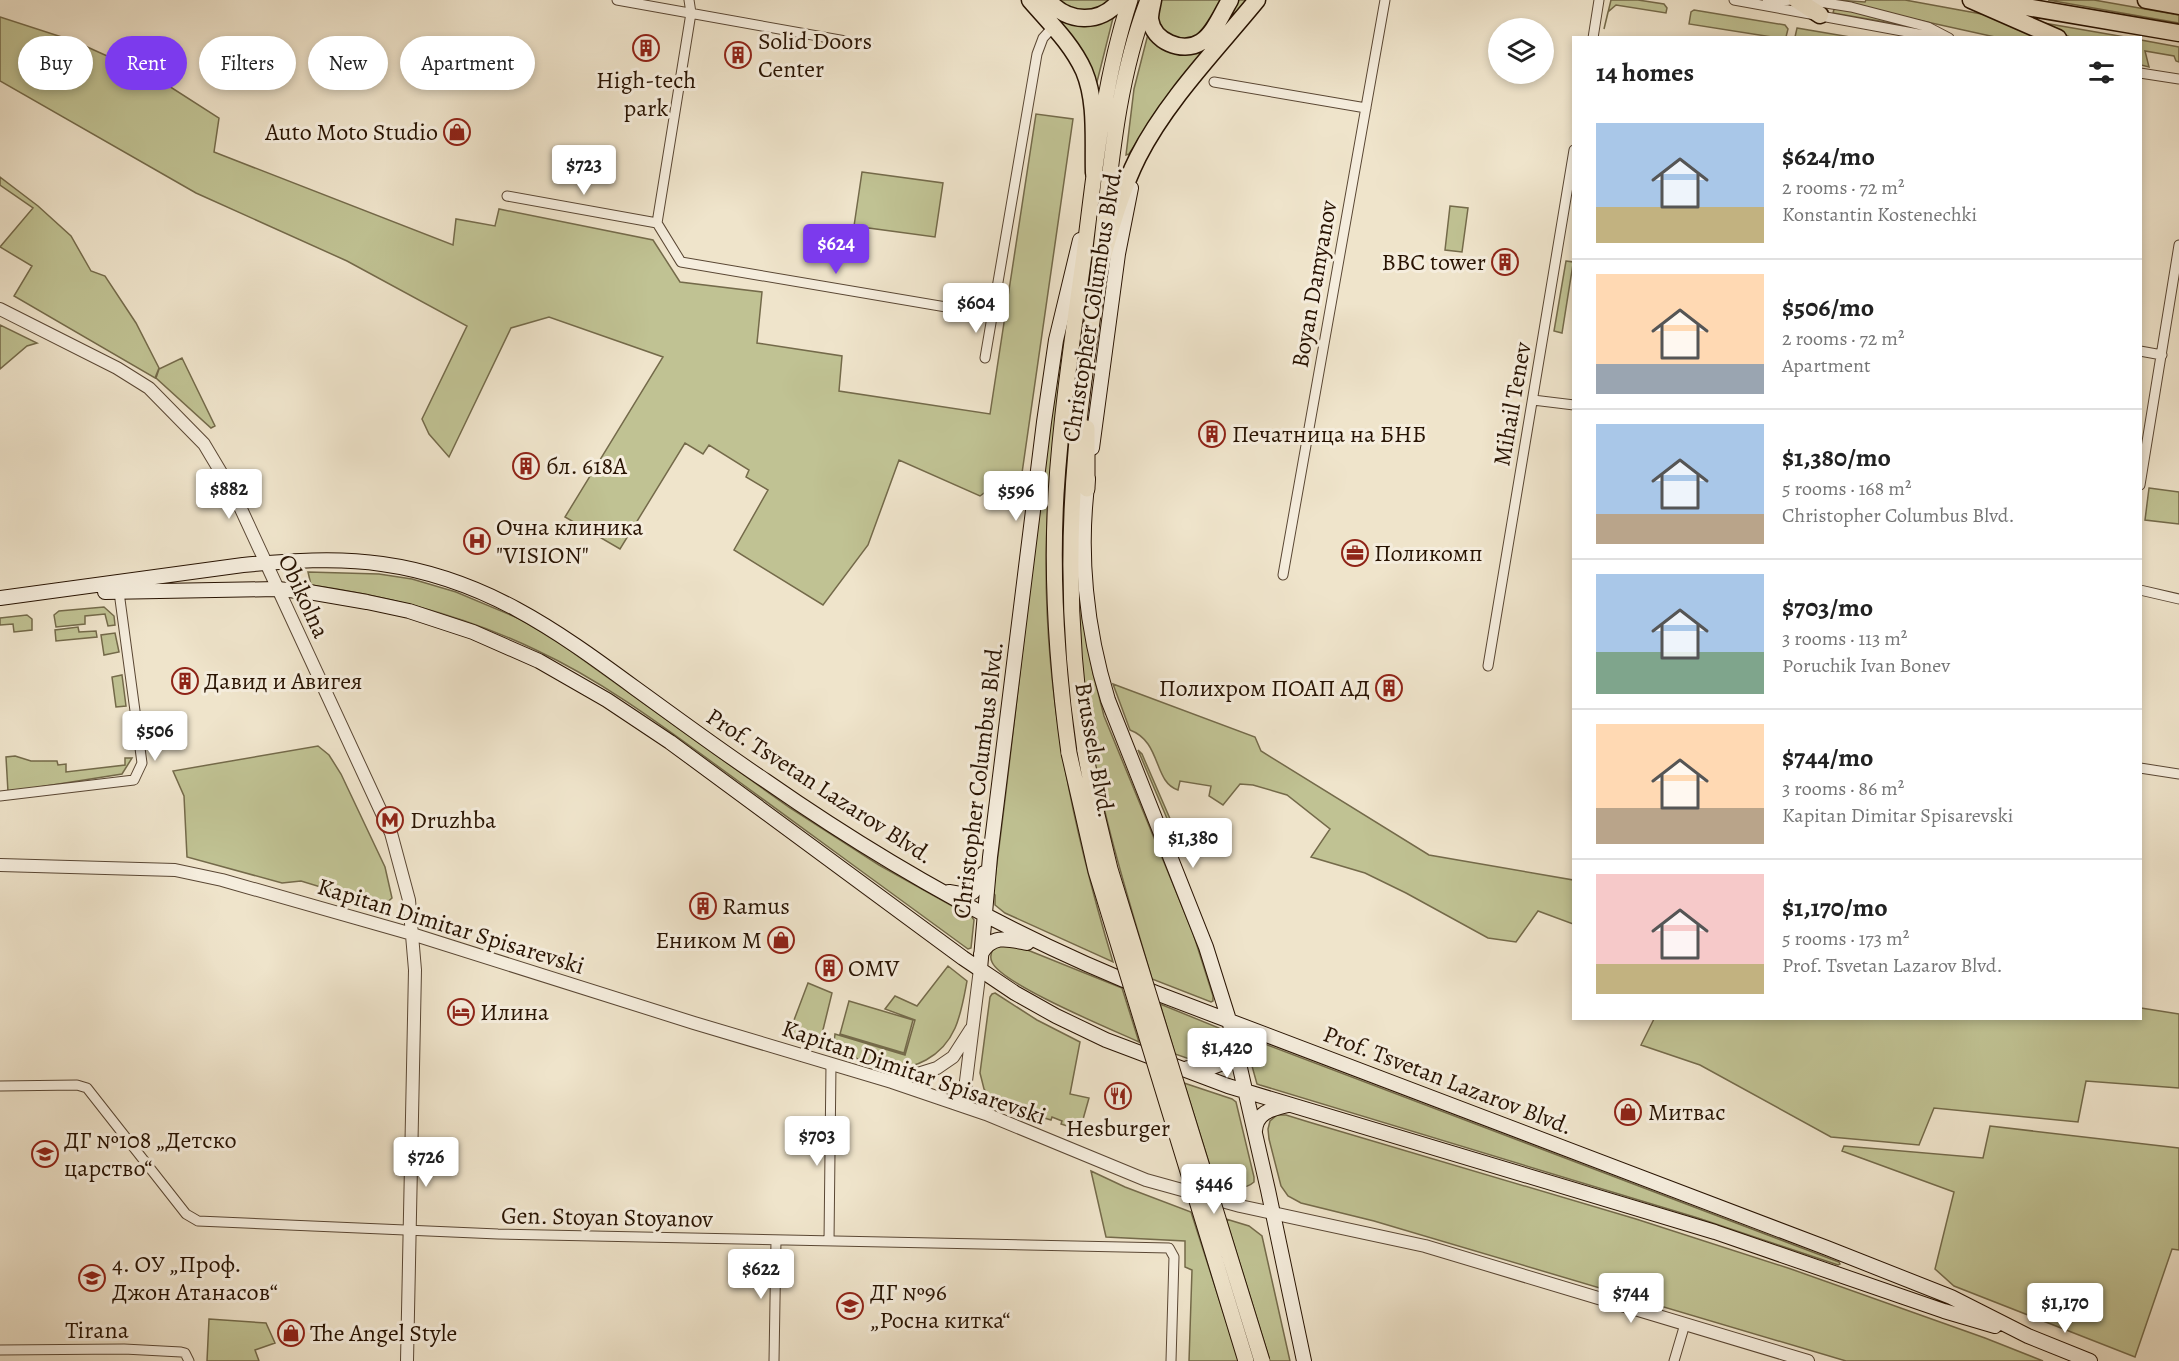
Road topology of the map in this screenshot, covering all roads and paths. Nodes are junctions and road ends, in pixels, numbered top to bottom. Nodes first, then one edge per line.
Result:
1 (617, 0) edge
2 (689, 0) edge
3 (1030, 0) edge
4 (1048, 0) edge
5 (1120, 0) edge
6 (1130, 0) edge
7 (1148, 0) edge
8 (1153, 0) edge
9 (1230, 0) edge
10 (1257, 0) edge
11 (1385, 0) edge
12 (1599, 0) edge
13 (1792, 0) edge
14 (1797, 0) edge
15 (1807, 0) edge
16 (1971, 0) edge
17 (1985, 0) edge
18 (2146, 0) edge
19 (1739, 1) edge
20 (2179, 6) edge
21 (691, 14) junction
22 (1820, 15) junction
23 (1053, 27) junction
24 (2179, 33) edge
25 (1593, 36) edge
26 (1930, 36) edge
27 (1945, 36) edge
28 (2053, 36) edge
29 (868, 45) dead end
30 (2142, 72) edge
31 (2179, 79) edge
32 (1214, 82) dead end
33 (1366, 108) junction
34 (1138, 157) junction
35 (1572, 162) edge
36 (1094, 173) junction
37 (507, 195) dead end
38 (1091, 197) junction
39 (657, 223) junction
40 (2179, 245) edge
41 (1099, 270) junction
42 (0, 309) edge
43 (993, 315) junction
44 (2142, 351) edge
45 (2162, 356) junction
46 (985, 358) dead end
47 (1086, 371) junction
48 (1533, 400) junction
49 (1572, 405) edge
50 (2142, 473) edge
51 (1086, 489) junction
52 (265, 563) junction
53 (1283, 575) dead end
54 (277, 589) junction
55 (2142, 590) edge
56 (119, 592) junction
57 (46, 593) junction
58 (0, 598) edge
59 (2179, 599) edge
60 (1488, 666) dead end
61 (1077, 752) junction
62 (2142, 768) edge
63 (2179, 774) edge
64 (0, 796) edge
65 (990, 857) junction
66 (0, 865) edge
67 (936, 888) junction
68 (984, 915) junction
69 (412, 934) junction
70 (1055, 951) junction
71 (980, 962) junction
72 (1229, 1020) junction
73 (973, 1025) junction
74 (1233, 1037) junction
75 (831, 1064) junction
76 (1180, 1069) junction
77 (892, 1082) junction
78 (0, 1086) edge
79 (1245, 1091) junction
80 (1289, 1104) junction
81 (968, 1107) junction
82 (1255, 1133) junction
83 (1273, 1214) junction
84 (410, 1232) junction
85 (776, 1240) junction
86 (829, 1241) junction
87 (1685, 1324) junction
88 (2028, 1336) junction
89 (0, 1350) edge
90 (1787, 1358) edge
91 (189, 1361) edge
92 (407, 1361) edge
93 (774, 1361) edge
94 (1171, 1361) edge
95 (1246, 1361) edge
96 (1262, 1361) edge
97 (1304, 1361) edge
98 (1674, 1361) edge
99 (1808, 1361) edge
100 (2090, 1361) edge

1 - 21 street
2 - 21 street
3 - 23 highway
4 - 5 highway
6 - 36 main road, Christopher Columbus Blvd.
7 - 41 main road, Christopher Columbus Blvd.
8 - 9 highway
10 - 34 highway
11 - 33 street, Boyan Damyanov
12 - 25 street
13 - 19 street
14 - 22 highway
15 - 27 street
16 - 28 highway
17 - 24 highway
18 - 20 highway
19 - 22 street
21 - 29 street
21 - 39 street
22 - 26 street
23 - 36 highway
23 - 43 street
30 - 31 street
32 - 33 street
33 - 53 street, Boyan Damyanov
34 - 41 highway
34 - 51 main road, Christopher Columbus Blvd.
35 - 48 street, Mihail Tenev
36 - 38 main road, Christopher Columbus Blvd.
37 - 39 street
38 - 61 main road, Brussels Blvd.
38 - 65 main road, Christopher Columbus Blvd.
39 - 43 street
40 - 45 street
41 - 47 main road, Christopher Columbus Blvd.
42 - 52 street, Obikolna
43 - 46 street
44 - 45 street
45 - 50 street
47 - 51 main road
47 - 61 main road, Brussels Blvd.
48 - 49 street
48 - 60 street, Mihail Tenev
51 - 72 main road, Christopher Columbus Blvd.
52 - 54 street, Obikolna
52 - 57 main road, Prof. Tsvetan Lazarov Blvd.
52 - 67 main road, Prof. Tsvetan Lazarov Blvd.
54 - 56 main road, Prof. Tsvetan Lazarov Blvd.
54 - 69 street, Obikolna
54 - 71 main road, Prof. Tsvetan Lazarov Blvd.
55 - 59 street
56 - 57 main road, Prof. Tsvetan Lazarov Blvd.
56 - 64 street
57 - 58 main road, Prof. Tsvetan Lazarov Blvd.
61 - 95 main road, Brussels Blvd., bridge
61 - 96 main road, Brussels Blvd., bridge
62 - 63 street
65 - 67 main road
65 - 68 main road, Christopher Columbus Blvd.
66 - 69 street, Kapitan Dimitar Spisarevski
67 - 68 main road, Prof. Tsvetan Lazarov Blvd.
68 - 70 main road, Prof. Tsvetan Lazarov Blvd.
68 - 71 main road, Christopher Columbus Blvd.
69 - 75 street, Kapitan Dimitar Spisarevski
69 - 84 street, Obikolna
70 - 71 main road
70 - 72 main road, Prof. Tsvetan Lazarov Blvd.
71 - 73 street, Christopher Columbus Blvd.
71 - 76 main road, Prof. Tsvetan Lazarov Blvd.
72 - 74 main road, Christopher Columbus Blvd.
72 - 88 main road, Prof. Tsvetan Lazarov Blvd.
73 - 77 street
73 - 81 street, Christopher Columbus Blvd.
74 - 76 main road
74 - 79 main road, Christopher Columbus Blvd.
75 - 77 street, Kapitan Dimitar Spisarevski
75 - 86 street
76 - 79 main road, Prof. Tsvetan Lazarov Blvd.
77 - 81 street, Kapitan Dimitar Spisarevski
78 - 84 street, Gen. Stoyan Stoyanov
79 - 80 main road, Prof. Tsvetan Lazarov Blvd.
79 - 82 main road, Christopher Columbus Blvd.
80 - 82 main road
80 - 88 main road, Prof. Tsvetan Lazarov Blvd.
81 - 83 street, Kapitan Dimitar Spisarevski
82 - 83 main road, Christopher Columbus Blvd.
83 - 87 street, Kapitan Dimitar Spisarevski
83 - 97 main road, Christopher Columbus Blvd.
84 - 85 street, Gen. Stoyan Stoyanov
84 - 92 street, Obikolna
85 - 86 street, Gen. Stoyan Stoyanov
85 - 93 street
86 - 94 street, Gen. Stoyan Stoyanov
87 - 90 street, Kapitan Dimitar Spisarevski
87 - 98 street
88 - 100 main road, Prof. Tsvetan Lazarov Blvd.
89 - 91 street, Tirana
90 - 99 street, Kapitan Dimitar Spisarevski

